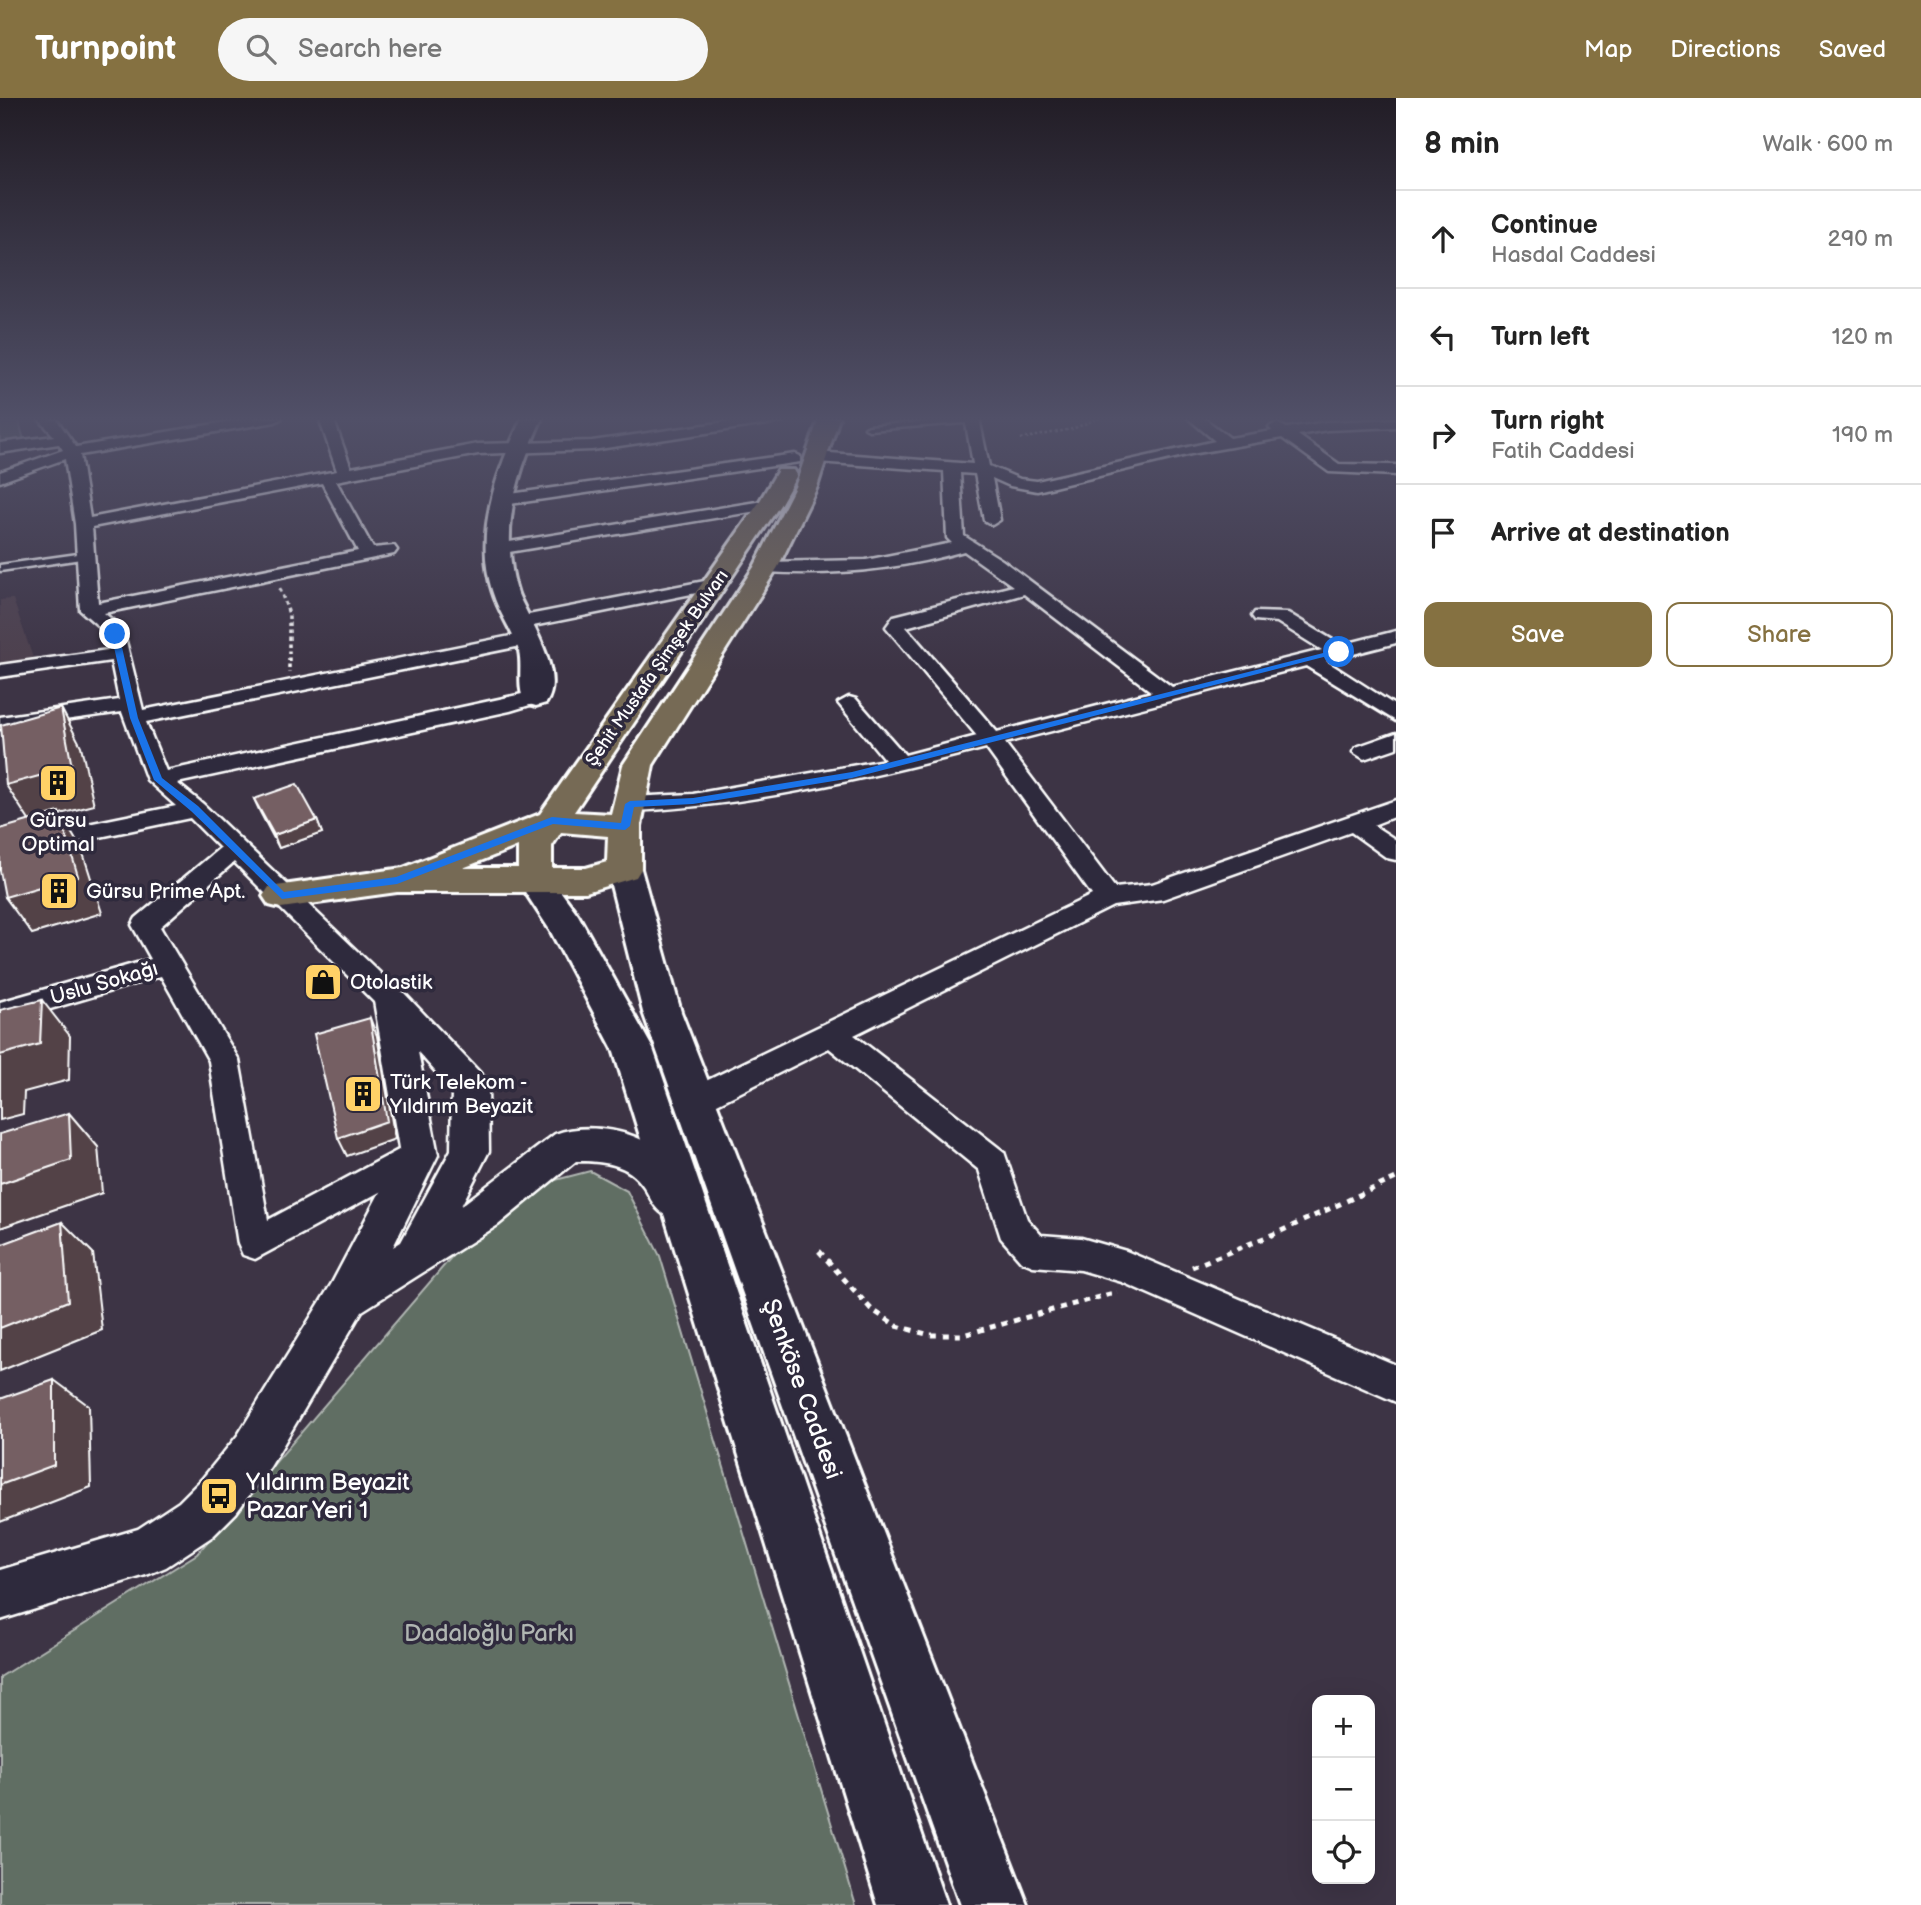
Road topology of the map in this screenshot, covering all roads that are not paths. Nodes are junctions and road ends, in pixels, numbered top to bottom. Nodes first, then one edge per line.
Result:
1 (77, 502) edge
2 (198, 502) edge
3 (340, 502) edge
4 (503, 502) edge
5 (771, 502) edge
6 (798, 502) edge
7 (954, 502) edge
8 (989, 502) edge
9 (769, 505) junction
10 (992, 520) dead end
11 (83, 524) junction
12 (965, 545) junction
13 (388, 550) dead end
14 (497, 550) junction
15 (368, 554) junction
16 (85, 556) junction
17 (766, 567) junction
18 (0, 568) edge
19 (715, 584) junction
20 (1027, 588) junction
21 (89, 610) junction
22 (1262, 616) dead end
23 (522, 631) junction
24 (1396, 637) edge
25 (1339, 652) junction
26 (120, 653) junction
27 (1309, 659) junction
28 (0, 671) edge
29 (1170, 696) junction
30 (536, 697) joint
31 (849, 703) dead end
32 (132, 712) junction
33 (1396, 715) edge
34 (0, 723) edge
35 (992, 740) junction
36 (1396, 740) edge
37 (1364, 752) dead end
38 (900, 763) junction
39 (158, 780) junction
40 (195, 808) junction
41 (1396, 808) edge
42 (552, 821) junction
43 (1354, 823) junction
44 (626, 833) junction
45 (234, 849) junction
46 (0, 850) edge
47 (1396, 852) edge
48 (397, 880) junction
49 (535, 881) junction
50 (282, 896) junction
51 (1108, 898) junction
52 (168, 964) junction
53 (390, 1001) junction
54 (0, 1013) edge
55 (832, 1034) junction
56 (694, 1101) junction
57 (419, 1155) junction
58 (695, 1237) junction
59 (414, 1256) junction
60 (347, 1297) junction
61 (1396, 1384) edge
62 (0, 1595) edge
63 (912, 1905) edge
64 (995, 1905) edge

1 - 11 street
2 - 11 street
3 - 15 street
4 - 14 main road
5 - 9 main road, Şehit Mustafa Şimşek Bulvarı
6 - 17 main road, Şehit Mustafa Şimşek Bulvarı
7 - 12 street
8 - 10 street
9 - 14 street
9 - 19 main road, Şehit Mustafa Şimşek Bulvarı
11 - 16 street
12 - 17 street
12 - 20 street
13 - 15 street
14 - 23 main road
15 - 21 street
16 - 18 lane
16 - 21 street
17 - 44 main road, Şehit Mustafa Şimşek Bulvarı
19 - 23 street
19 - 42 main road, Şehit Mustafa Şimşek Bulvarı
20 - 29 street
20 - 35 street
21 - 26 street
22 - 25 street
23 - 30 main road
23 - 32 street
24 - 25 street
25 - 27 street
26 - 28 street
26 - 32 street
27 - 29 street
27 - 33 street
29 - 35 street
30 - 39 street
31 - 38 street
32 - 34 street
32 - 39 street
35 - 38 street
35 - 51 street
36 - 37 street
38 - 44 street
39 - 40 street
40 - 45 street
40 - 46 street
41 - 43 street
42 - 44 main road
42 - 48 main road
42 - 49 main road, Şehit Mustafa Şimşek Bulvarı
43 - 47 street
43 - 51 street
44 - 49 main road
44 - 56 main road, Şenköse Caddesi
45 - 50 street
45 - 52 street
48 - 49 main road
48 - 50 main road
49 - 58 main road
50 - 53 street
51 - 55 street
52 - 54 street, Uslu Sokağı
52 - 57 street
53 - 57 street
53 - 59 street
55 - 56 street
55 - 61 street
56 - 64 main road, Şenköse Caddesi
57 - 60 street
58 - 59 street
58 - 63 main road
59 - 60 street
60 - 62 street

